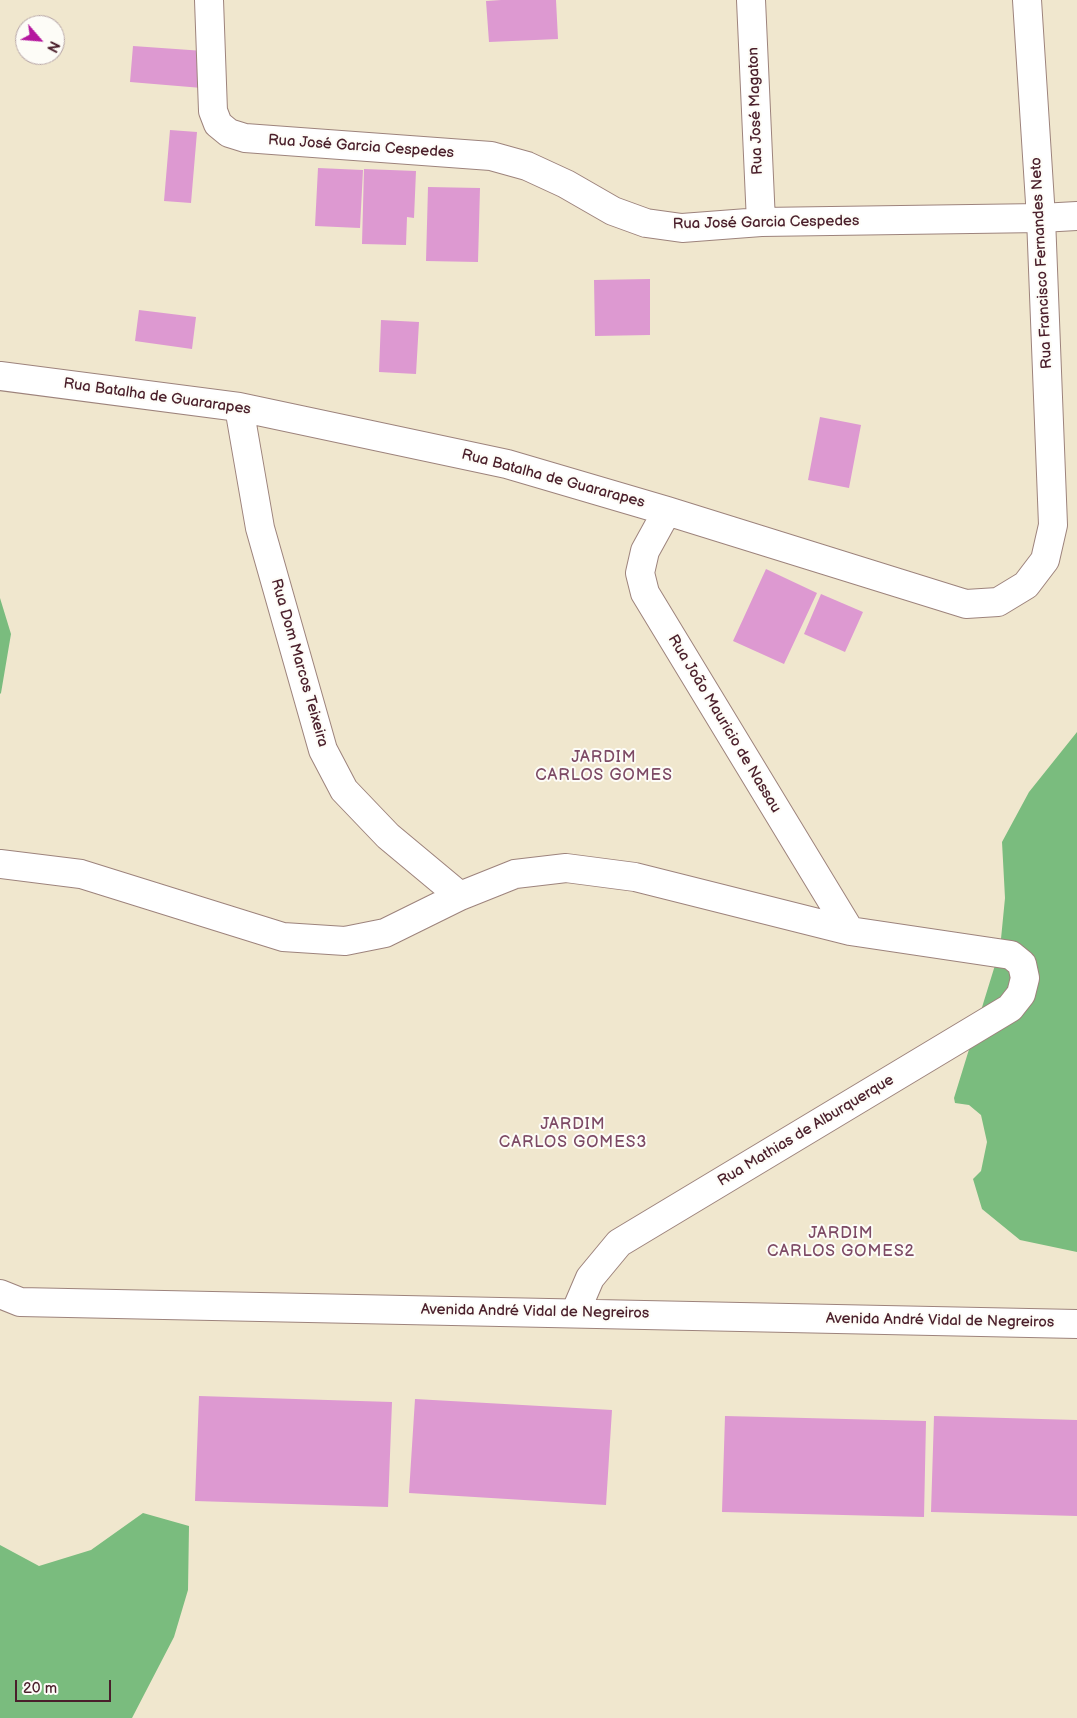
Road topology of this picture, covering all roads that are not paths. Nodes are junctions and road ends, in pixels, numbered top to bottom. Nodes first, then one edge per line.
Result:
1 (209, 0) edge
2 (751, 0) edge
3 (1027, 0) edge
4 (1077, 216) edge
5 (1041, 218) junction
6 (761, 222) junction
7 (0, 376) edge
8 (239, 407) junction
9 (667, 511) junction
10 (1053, 525) joint
11 (4, 864) edge
12 (460, 896) junction
13 (850, 930) junction
14 (0, 1294) edge
15 (575, 1313) junction
16 (1074, 1324) edge

1 - 6 street, Rua José Garcia Cespedes
2 - 6 street, Rua José Magaton
3 - 5 street, Rua Francisco Fernandes Neto
4 - 5 street, Rua José Garcia Cespedes
5 - 6 street, Rua José Garcia Cespedes
5 - 10 street, Rua Francisco Fernandes Neto
7 - 8 street, Rua Batalha de Guararapes
8 - 9 street, Rua Batalha de Guararapes
8 - 12 street, Rua Dom Marcos Teixeira
9 - 10 street, Rua Batalha de Guararapes
9 - 13 street, Rua João Mauricio de Nassau
11 - 12 street
12 - 13 street
13 - 15 street, Rua Mathias de Alburquerque
14 - 15 street, Avenida André Vidal de Negreiros
15 - 16 street, Avenida André Vidal de Negreiros

